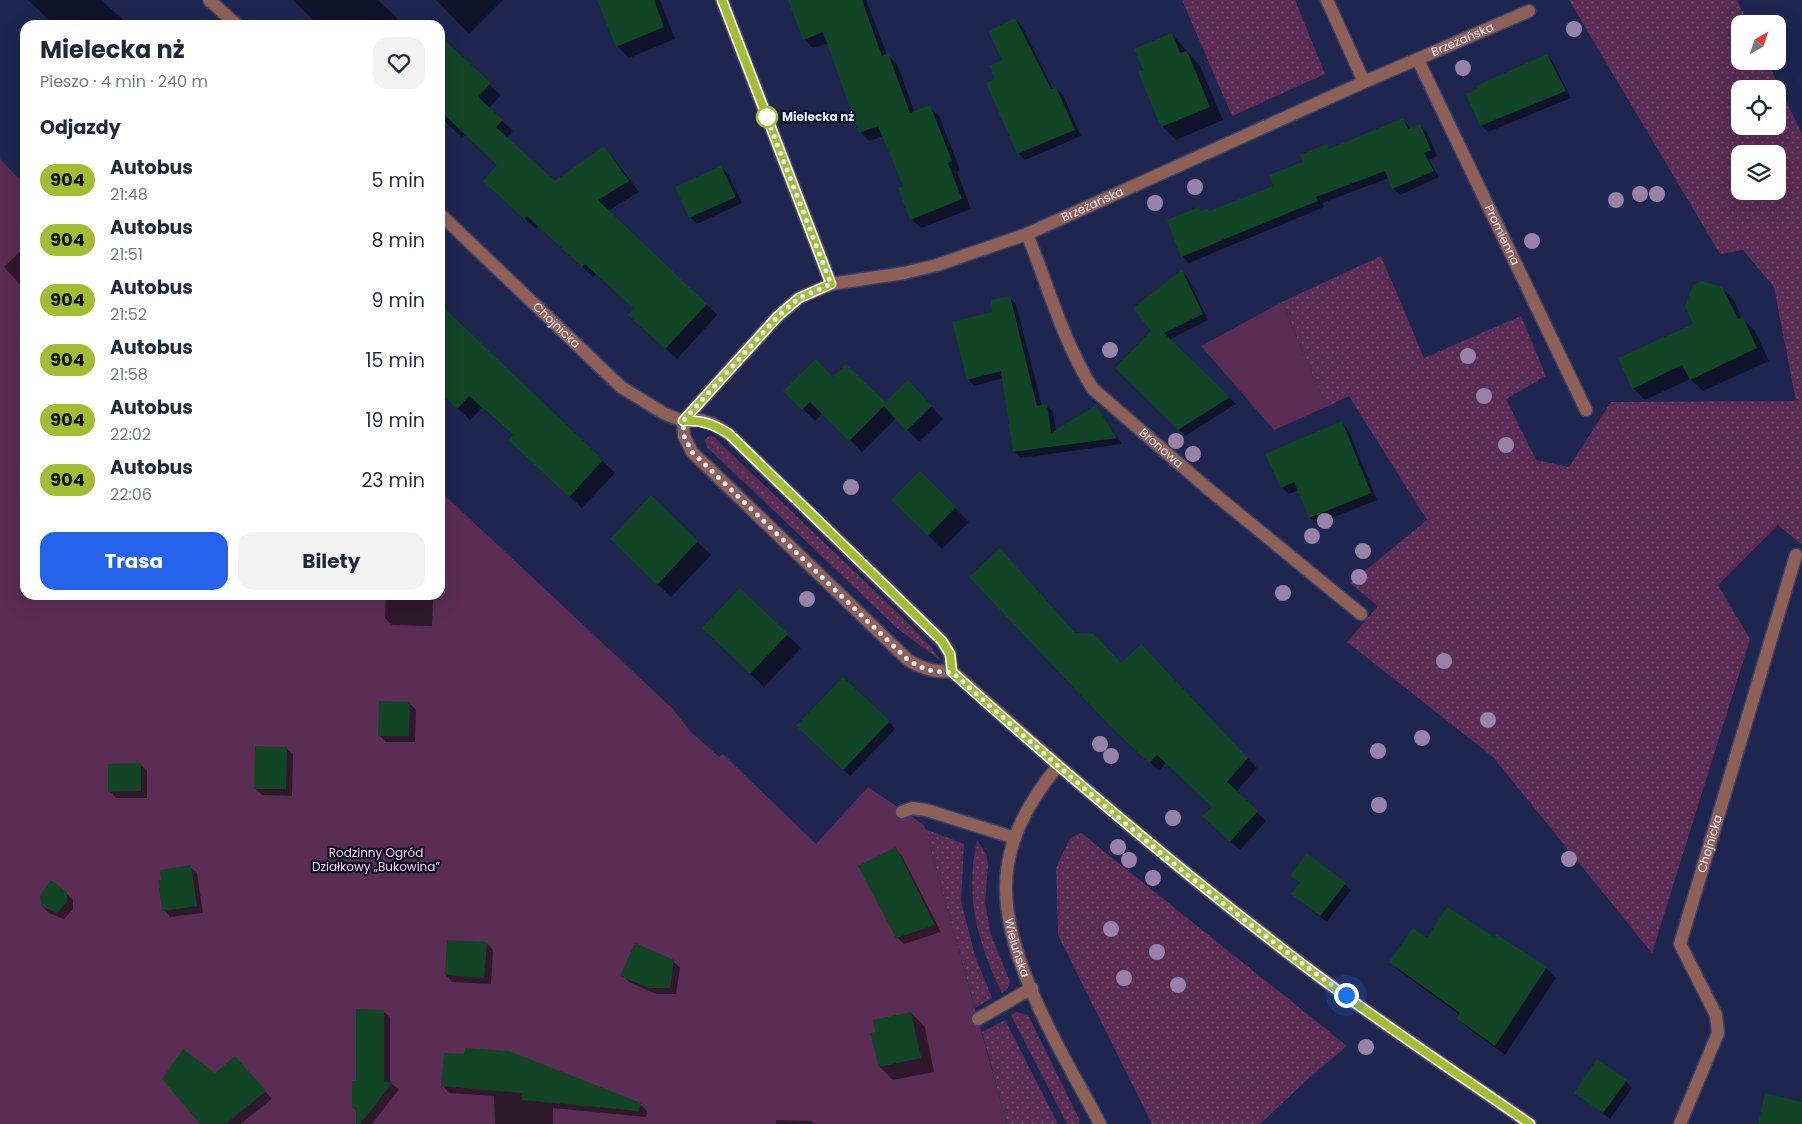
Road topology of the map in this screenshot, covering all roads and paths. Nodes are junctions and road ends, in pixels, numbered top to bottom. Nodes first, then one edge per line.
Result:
1 (209, 0) edge
2 (722, 0) edge
3 (1327, 0) edge
4 (1529, 11) dead end
5 (231, 20) edge
6 (1418, 60) junction
7 (1364, 82) junction
8 (445, 219) edge
9 (1027, 234) junction
10 (831, 284) junction
11 (1586, 410) dead end
12 (683, 421) junction
13 (1796, 555) dead end
14 (1361, 614) dead end
15 (952, 672) junction
16 (1057, 767) junction
17 (902, 812) dead end
18 (1015, 838) junction
19 (1032, 988) junction
20 (978, 1019) dead end
21 (1100, 1124) edge
22 (1530, 1124) edge
23 (1680, 1124) edge

1 - 5 street
2 - 10 street
3 - 7 street
4 - 6 street, Brzeżańska
6 - 7 street, Brzeżańska
6 - 11 street, Promienna
7 - 9 street, Brzeżańska
8 - 12 street, Chojnicka
9 - 10 street, Brzeżańska
9 - 14 street, Bronowa
10 - 12 street, Brzeżańska
12 - 15 street
12 - 15 street, Chojnicka
13 - 23 street, Chojnicka
15 - 16 street
16 - 18 street, Wieluńska
16 - 22 street
17 - 18 street
18 - 19 street, Wieluńska
19 - 20 street
19 - 21 street, Wieluńska

